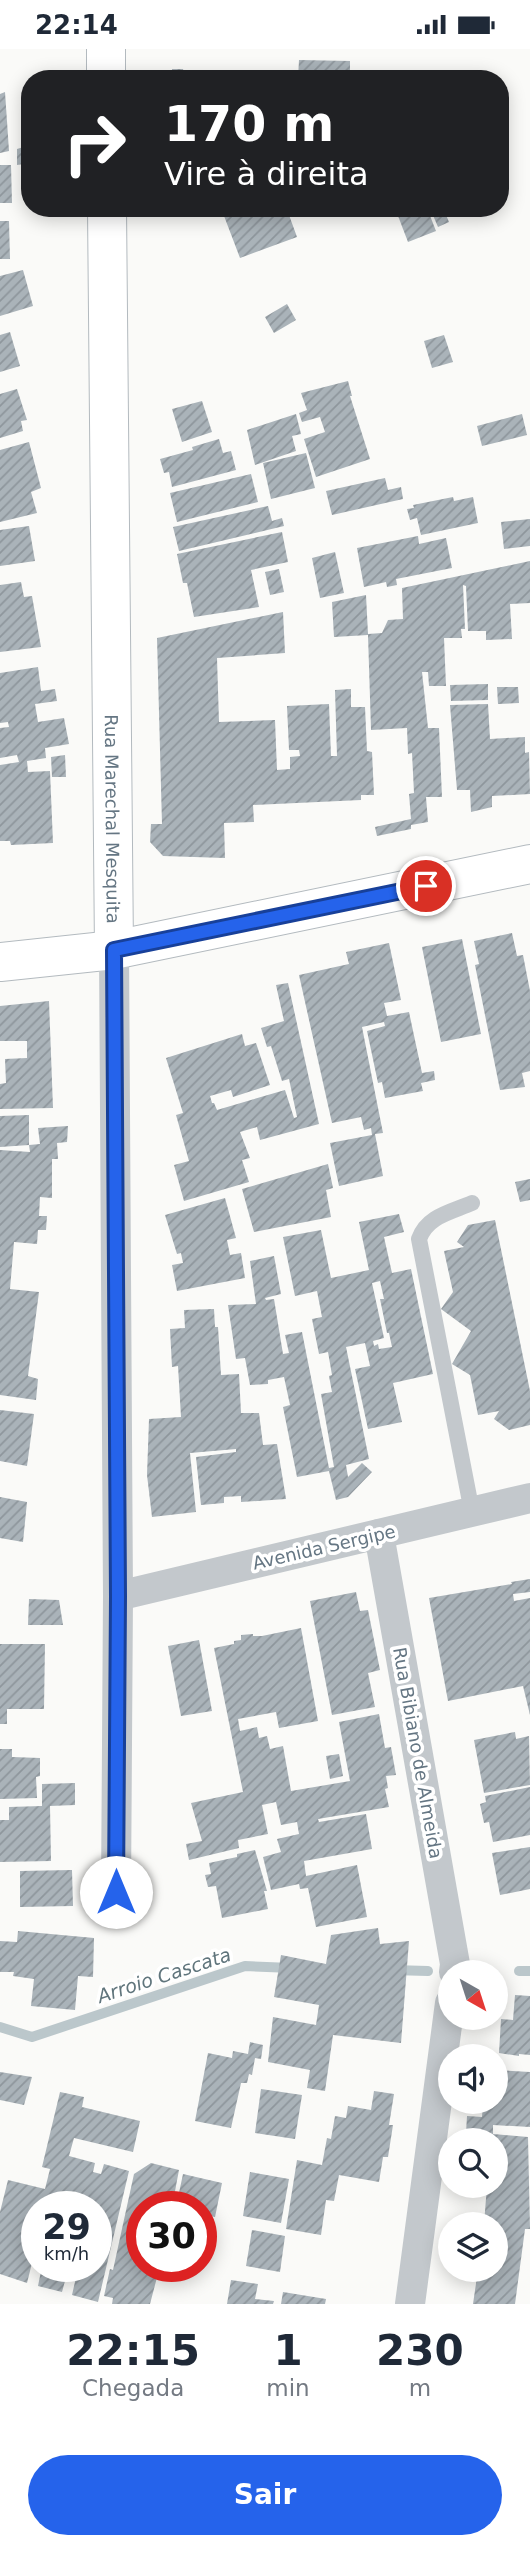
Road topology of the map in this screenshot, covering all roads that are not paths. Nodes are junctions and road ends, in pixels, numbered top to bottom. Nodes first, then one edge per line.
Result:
1 (106, 49) edge
2 (106, 70) edge
3 (107, 217) edge
4 (530, 865) edge
5 (114, 950) junction
6 (0, 962) edge
7 (472, 1203) dead end
8 (530, 1498) edge
9 (472, 1511) junction
10 (379, 1534) junction
11 (118, 1596) junction
12 (116, 1892) dead end
13 (453, 1960) edge
14 (446, 2030) edge
15 (410, 2304) edge

1 - 2 street
3 - 5 street, Rua Marechal Mesquita
4 - 5 street
5 - 6 street
5 - 11 street, Rua Marechal Mesquita
7 - 9 lane
8 - 9 street, Avenida Sergipe
9 - 10 street, Avenida Sergipe
10 - 11 street, Avenida Sergipe
10 - 13 street, Rua Bibiano de Almeida
11 - 12 street, Rua Marechal Mesquita
14 - 15 street

